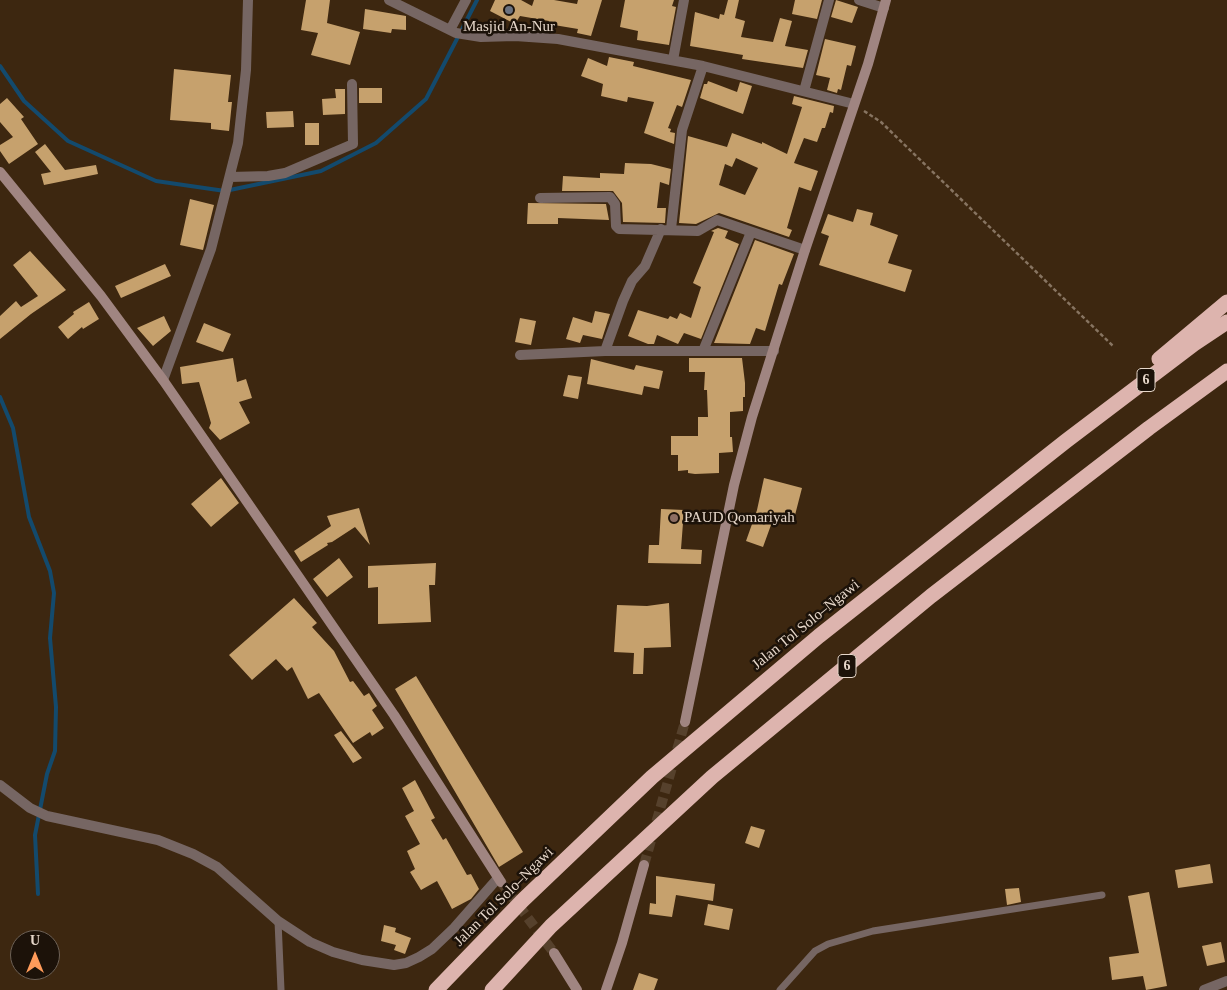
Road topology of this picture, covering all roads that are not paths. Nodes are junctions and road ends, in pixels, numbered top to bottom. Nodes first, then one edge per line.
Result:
1 (248, 0) edge
2 (388, 0) edge
3 (466, 0) edge
4 (684, 0) edge
5 (830, 0) edge
6 (860, 0) edge
7 (885, 4) edge
8 (453, 31) junction
9 (673, 60) junction
10 (703, 66) junction
11 (352, 84) dead end
12 (804, 91) junction
13 (854, 104) junction
14 (0, 172) edge
15 (230, 178) junction
16 (540, 198) dead end
17 (666, 229) junction
18 (751, 232) junction
19 (804, 250) junction
20 (1227, 302) edge
21 (1227, 322) edge
22 (703, 351) junction
23 (774, 351) junction
24 (604, 352) junction
25 (520, 355) dead end
26 (1227, 370) edge
27 (163, 380) junction
28 (1066, 441) junction
29 (685, 722) tunnel mouth
30 (0, 785) edge
31 (644, 866) tunnel mouth
32 (1102, 895) dead end
33 (278, 921) junction
34 (554, 953) tunnel mouth
35 (1227, 981) edge
36 (1208, 989) edge
37 (280, 990) edge
38 (436, 990) edge
39 (492, 990) edge
40 (577, 990) edge
41 (606, 990) edge
42 (780, 990) edge

1 - 15 street
2 - 8 street
3 - 8 street
4 - 9 street
5 - 12 street
6 - 7 street
7 - 13 street
8 - 9 street
9 - 10 street
10 - 12 street
10 - 17 street
11 - 15 street
12 - 13 street
13 - 19 street
14 - 27 street
15 - 27 street
16 - 17 street
17 - 18 street
17 - 24 street
18 - 19 street
18 - 22 street
19 - 23 street
20 - 28 highway
21 - 28 highway, Jalan Tol Solo–Ngawi / 6
22 - 23 street
22 - 24 street
23 - 29 street
24 - 25 street
26 - 39 highway, 6
27 - 33 street
28 - 38 highway, Jalan Tol Solo–Ngawi / 6
30 - 33 street
31 - 41 street
32 - 42 lane
33 - 37 lane
34 - 40 street
35 - 36 street

